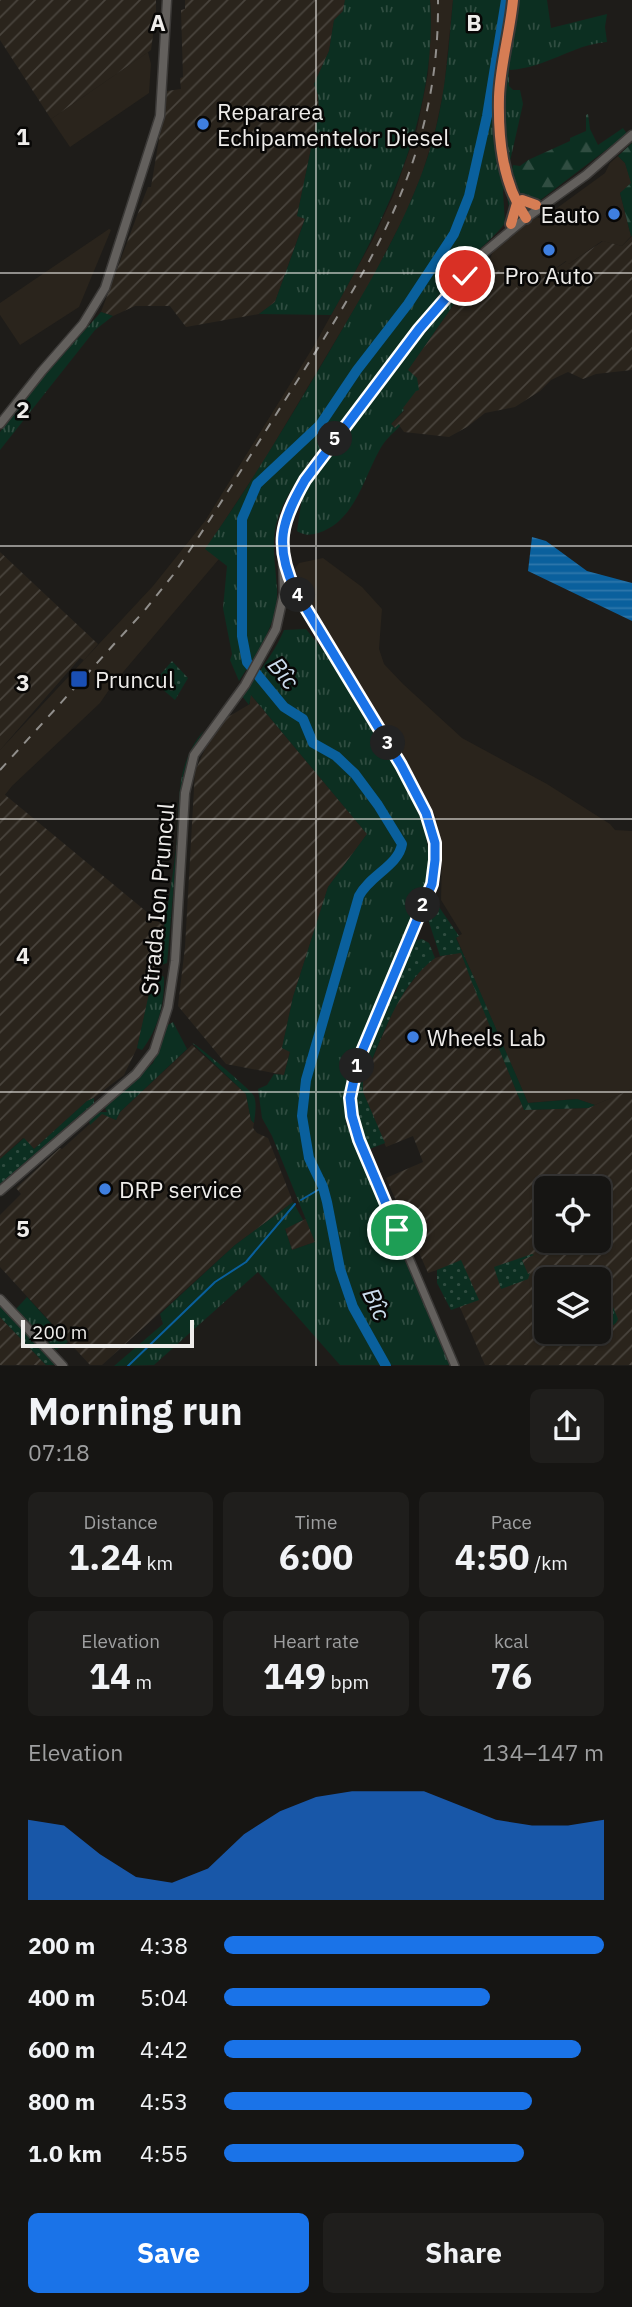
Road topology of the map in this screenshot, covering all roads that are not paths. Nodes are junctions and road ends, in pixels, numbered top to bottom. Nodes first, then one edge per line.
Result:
1 (167, 0) edge
2 (513, 0) edge
3 (632, 135) edge
4 (519, 201) junction
5 (529, 212) junction
6 (511, 224) junction
7 (452, 288) junction
8 (0, 425) edge
9 (284, 566) junction
10 (0, 1191) edge
11 (0, 1299) edge
12 (63, 1366) edge
13 (455, 1366) edge

1 - 8 street
2 - 4 highway
3 - 5 street
4 - 5 highway
4 - 6 highway
5 - 6 street
5 - 7 street
6 - 7 street
7 - 9 street, Strada Ion Pruncul
9 - 10 street, Strada Ion Pruncul
9 - 13 street
11 - 12 street

